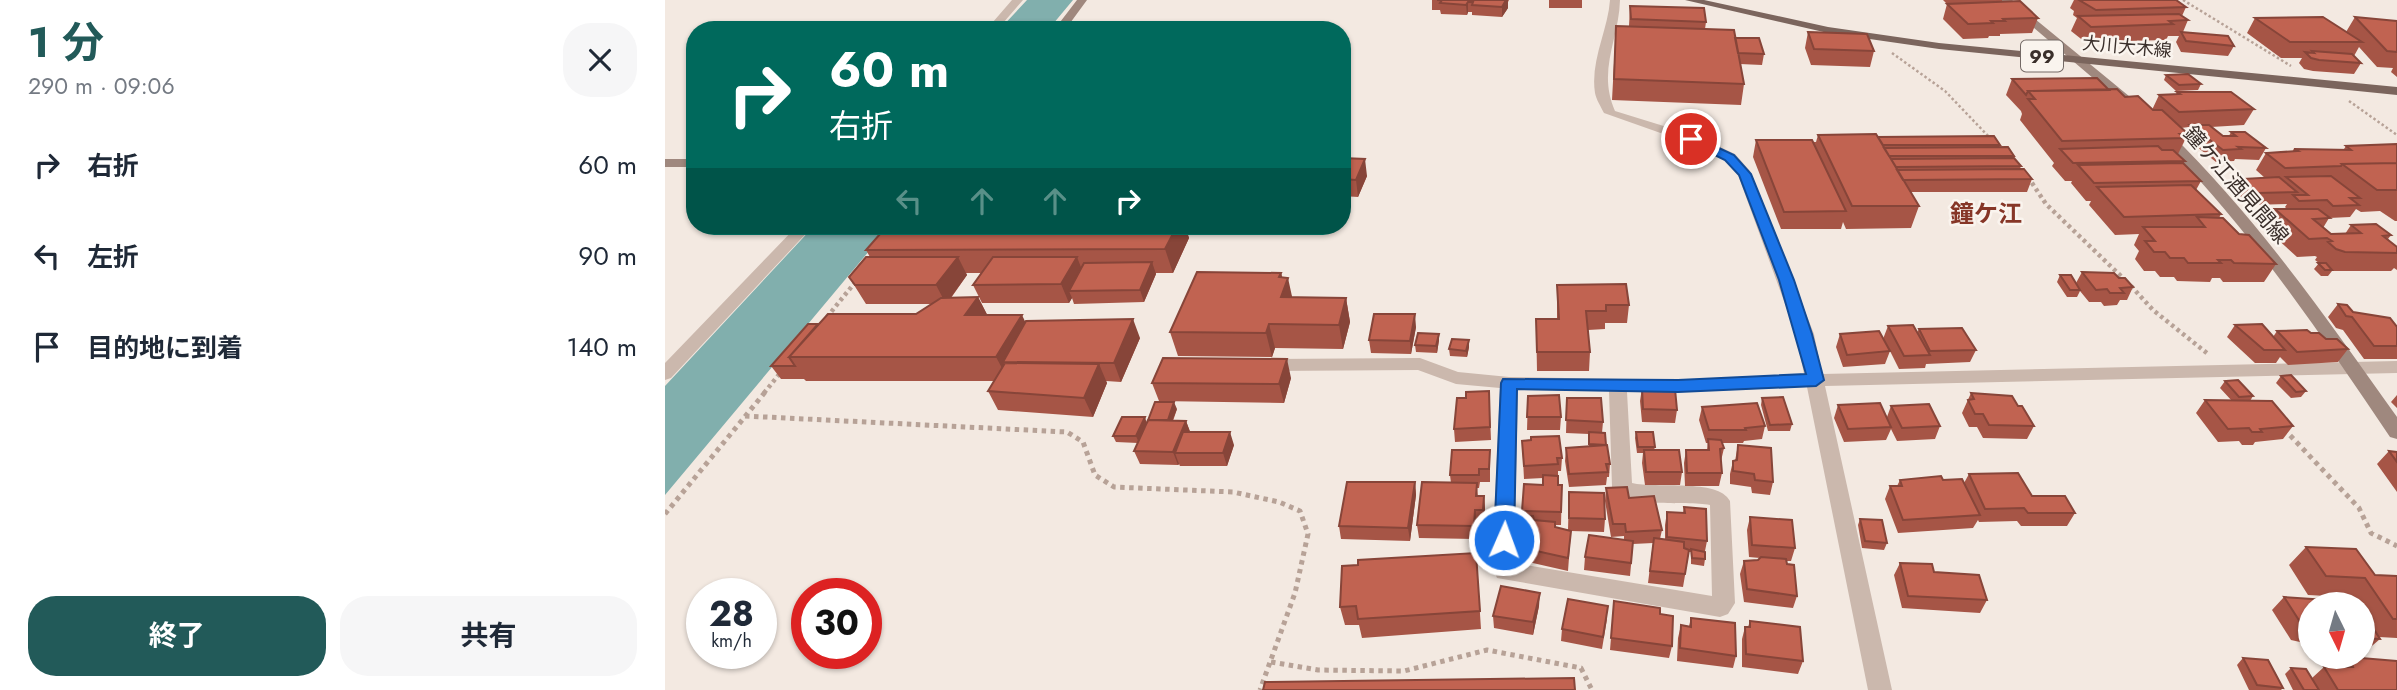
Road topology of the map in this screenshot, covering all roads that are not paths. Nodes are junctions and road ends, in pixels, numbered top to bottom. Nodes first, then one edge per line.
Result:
1 (1018, 0) edge
2 (1082, 0) edge
3 (1615, 0) edge
4 (1690, 0) edge
5 (2005, 0) edge
6 (999, 21) edge
7 (1066, 21) edge
8 (2080, 60) junction
9 (2397, 91) edge
10 (665, 163) edge
11 (686, 163) edge
12 (796, 235) edge
13 (1253, 365) edge
14 (2352, 367) junction
15 (2397, 367) edge
16 (665, 374) edge
17 (1816, 380) junction
18 (1509, 383) junction
19 (1618, 385) junction
20 (2397, 432) edge
21 (1880, 690) edge

1 - 6 street
2 - 7 main road
3 - 17 street
4 - 8 main road, 大川大木線 / 99
5 - 8 main road, 鐘ケ江酒見間線
8 - 9 main road, 大川大木線 / 99
8 - 14 main road, 鐘ケ江酒見間線
10 - 11 main road
12 - 16 street
13 - 18 street
14 - 15 street
14 - 17 street
14 - 20 main road, 鐘ケ江酒見間線
17 - 19 street
17 - 21 street
18 - 19 street
18 - 19 street

